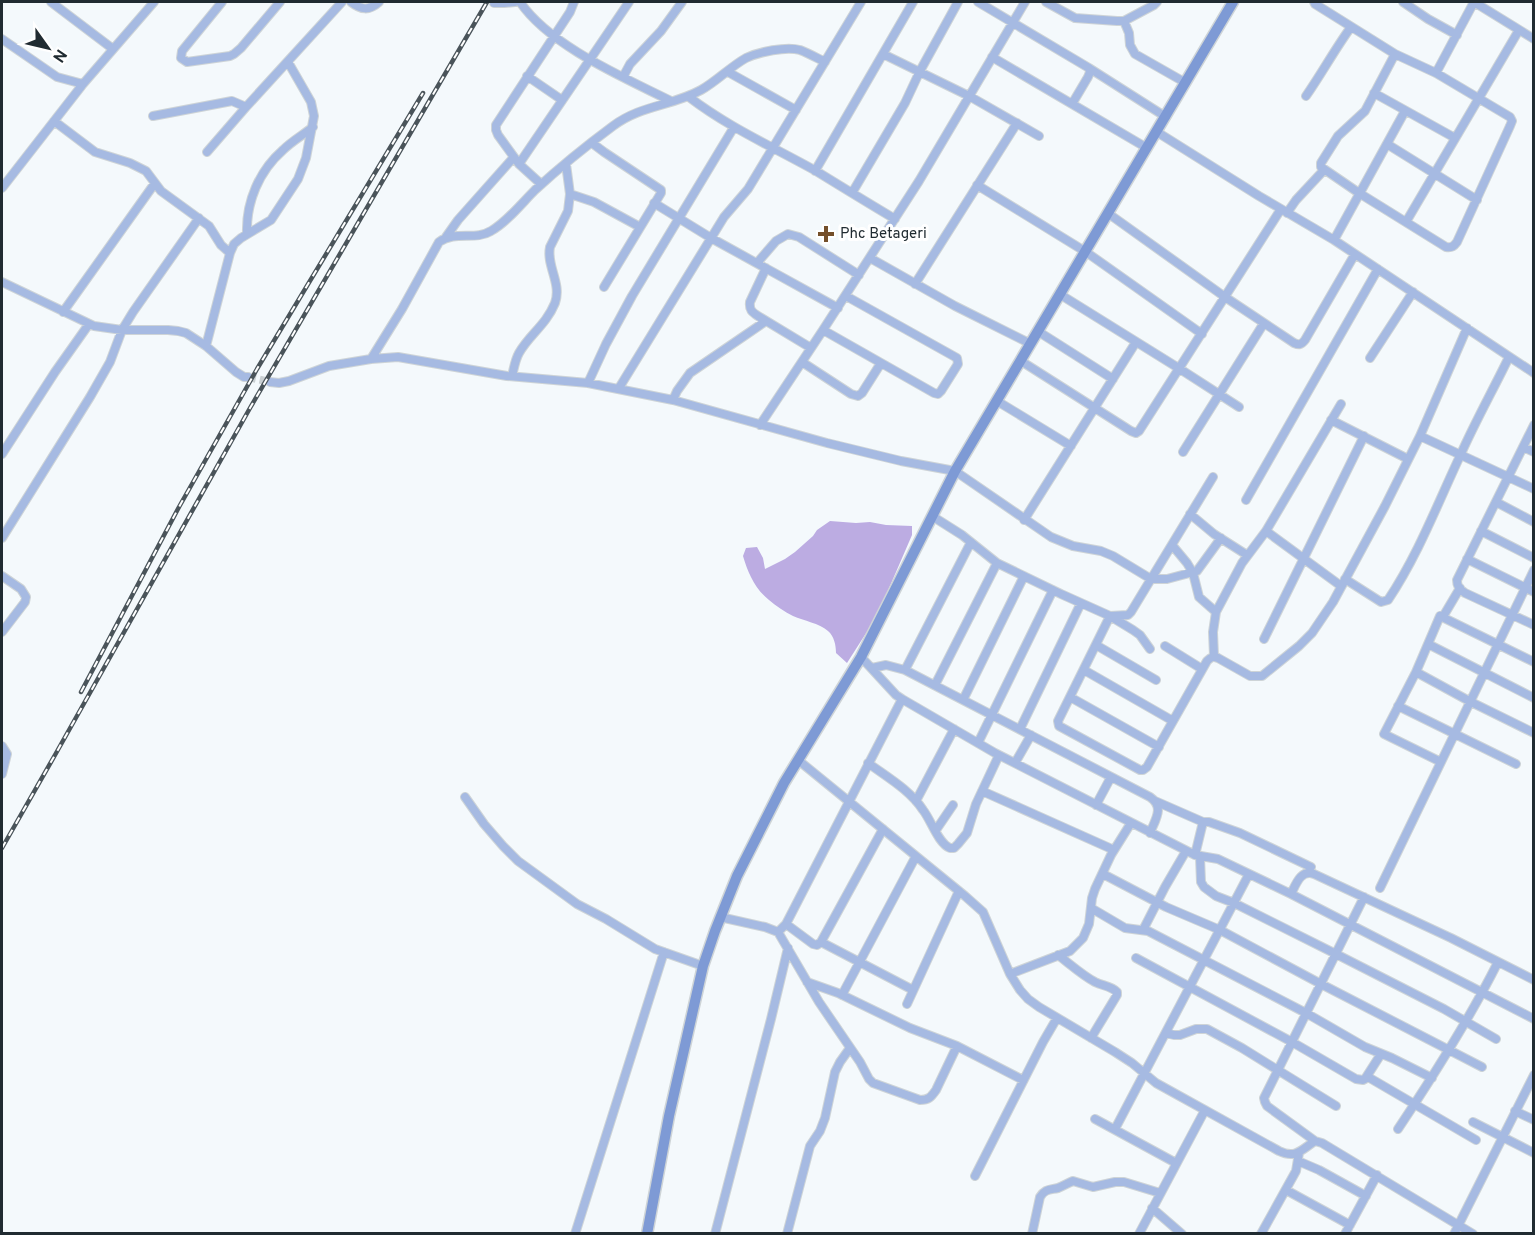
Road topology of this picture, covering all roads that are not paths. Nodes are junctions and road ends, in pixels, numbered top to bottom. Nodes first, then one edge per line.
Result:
1 (51, 2) edge
2 (154, 2) edge
3 (222, 2) edge
4 (280, 2) edge
5 (342, 2) edge
6 (351, 2) edge
7 (379, 2) edge
8 (515, 2) edge
9 (520, 2) edge
10 (574, 2) edge
11 (629, 2) edge
12 (682, 2) edge
13 (861, 2) edge
14 (914, 2) edge
15 (957, 2) edge
16 (978, 2) edge
17 (1025, 2) edge
18 (1046, 2) edge
19 (1157, 2) edge
20 (1233, 2) edge
21 (1314, 2) edge
22 (1402, 2) edge
23 (1474, 2) edge
24 (494, 3) edge
25 (1124, 21) junction
26 (1012, 22) junction
27 (1351, 27) junction
28 (1519, 30) junction
29 (554, 35) junction
30 (1457, 35) junction
31 (2, 39) edge
32 (1533, 39) edge
33 (113, 49) junction
34 (883, 54) junction
35 (1395, 54) junction
36 (992, 57) junction
37 (591, 60) junction
38 (288, 62) junction
39 (825, 62) junction
40 (1085, 65) junction
41 (920, 71) junction
42 (728, 72) junction
43 (1436, 73) junction
44 (528, 76) junction
45 (623, 77) junction
46 (1186, 83) junction
47 (83, 84) junction
48 (1374, 93) junction
49 (689, 96) junction
50 (969, 96) junction
51 (1306, 96) dead end
52 (1479, 98) junction
53 (562, 100) junction
54 (670, 101) junction
55 (1072, 104) junction
56 (246, 107) junction
57 (796, 110) junction
58 (1405, 111) junction
59 (153, 116) dead end
60 (1166, 117) junction
61 (54, 121) junction
62 (1017, 123) junction
63 (313, 127) junction
64 (734, 127) junction
65 (1157, 132) junction
66 (1040, 136) dead end
67 (1455, 138) junction
68 (592, 143) junction
69 (1387, 144) junction
70 (1148, 148) junction
71 (773, 149) junction
72 (207, 152) dead end
73 (517, 161) junction
74 (566, 164) junction
75 (1324, 170) junction
76 (815, 171) junction
77 (1435, 173) junction
78 (155, 183) junction
79 (542, 184) junction
80 (977, 185) junction
81 (2, 188) edge
82 (852, 193) junction
83 (1359, 193) junction
84 (570, 194) junction
85 (1477, 200) junction
86 (654, 203) junction
87 (1284, 211) junction
88 (1108, 214) junction
89 (199, 218) junction
90 (678, 218) junction
91 (895, 219) junction
92 (1406, 222) junction
93 (640, 228) junction
94 (248, 233) junction
95 (446, 237) junction
96 (711, 238) junction
97 (1334, 240) junction
98 (1086, 252) junction
99 (230, 253) junction
100 (1355, 254) junction
101 (870, 258) junction
102 (757, 263) junction
103 (766, 268) junction
104 (1378, 269) junction
105 (859, 275) junction
106 (2, 282) edge
107 (915, 284) junction
108 (604, 287) dead end
109 (1413, 292) junction
110 (1060, 295) junction
111 (846, 296) junction
112 (1226, 297) junction
113 (838, 308) junction
114 (63, 312) junction
115 (766, 321) junction
116 (1264, 323) junction
117 (89, 324) junction
118 (1467, 328) junction
119 (122, 330) junction
120 (823, 330) junction
121 (1039, 332) junction
122 (1202, 333) junction
123 (1137, 342) junction
124 (1031, 344) junction
125 (207, 346) junction
126 (811, 348) junction
127 (1509, 357) junction
128 (1370, 358) dead end
129 (371, 359) junction
130 (1021, 361) junction
131 (802, 362) junction
132 (881, 363) junction
133 (1180, 369) junction
134 (1533, 373) edge
135 (512, 376) junction
136 (248, 377) tunnel mouth
137 (1113, 379) junction
138 (270, 382) tunnel mouth
139 (588, 383) junction
140 (619, 388) junction
141 (1219, 394) junction
142 (673, 400) junction
143 (997, 401) junction
144 (1341, 404) dead end
145 (1095, 408) junction
146 (1239, 408) dead end
147 (1331, 420) junction
148 (760, 425) junction
149 (1533, 425) edge
150 (1364, 436) junction
151 (1420, 436) junction
152 (1071, 446) junction
153 (1523, 447) junction
154 (1183, 452) dead end
155 (1533, 452) edge
156 (2, 454) edge
157 (1460, 455) junction
158 (1408, 459) junction
159 (955, 471) junction
160 (1213, 477) dead end
161 (1508, 477) junction
162 (1533, 489) edge
163 (1246, 500) dead end
164 (1496, 502) junction
165 (1190, 514) junction
166 (932, 516) junction
167 (1024, 520) junction
168 (1533, 522) edge
169 (1266, 531) junction
170 (1481, 531) junction
171 (2, 538) edge
172 (1221, 538) junction
173 (971, 542) junction
174 (1172, 545) junction
175 (1247, 555) junction
176 (1303, 558) junction
177 (1533, 558) edge
178 (1467, 559) junction
179 (997, 562) junction
180 (1533, 570) edge
181 (1193, 573) junction
182 (2, 576) edge
183 (1024, 576) junction
184 (1151, 579) junction
185 (1343, 583) junction
186 (1525, 588) junction
187 (1460, 589) junction
188 (1053, 590) junction
189 (1533, 592) edge
190 (1081, 603) junction
191 (1216, 612) junction
192 (1512, 615) junction
193 (1113, 616) junction
194 (1440, 616) junction
195 (1533, 625) edge
196 (2, 632) edge
197 (1264, 639) dead end
198 (1428, 644) junction
199 (1096, 645) junction
200 (1498, 645) junction
201 (1166, 646) dead end
202 (1150, 649) dead end
203 (1214, 656) junction
204 (861, 657) junction
205 (1533, 662) edge
206 (872, 668) junction
207 (1202, 669) junction
208 (905, 670) junction
209 (1084, 670) junction
210 (1416, 672) junction
211 (1484, 673) junction
212 (1156, 680) dead end
213 (935, 686) junction
214 (1070, 697) junction
215 (1533, 698) edge
216 (902, 699) junction
217 (963, 700) junction
218 (1470, 702) junction
219 (1398, 706) junction
220 (991, 714) junction
221 (1175, 719) junction
222 (954, 729) junction
223 (1020, 729) junction
224 (1533, 733) edge
225 (1455, 734) junction
226 (1030, 735) junction
227 (978, 743) junction
228 (2, 746) edge
229 (1159, 747) junction
230 (999, 755) junction
231 (798, 760) junction
232 (1441, 762) junction
233 (868, 763) junction
234 (1016, 763) junction
235 (1516, 764) dead end
236 (2, 774) edge
237 (1110, 777) junction
238 (982, 791) junction
239 (465, 797) dead end
240 (848, 801) junction
241 (916, 801) junction
242 (1155, 801) junction
243 (953, 805) dead end
244 (1096, 805) junction
245 (1203, 822) junction
246 (1131, 823) junction
247 (882, 829) junction
248 (936, 830) junction
249 (1150, 833) junction
250 (1114, 850) junction
251 (1186, 851) junction
252 (916, 856) junction
253 (1197, 856) junction
254 (1311, 867) dead end
255 (1103, 874) junction
256 (1249, 874) junction
257 (1380, 888) dead end
258 (959, 891) junction
259 (1291, 894) junction
260 (1364, 897) junction
261 (1157, 902) junction
262 (1234, 903) junction
263 (1091, 908) junction
264 (720, 916) junction
265 (786, 924) junction
266 (1350, 925) junction
267 (1143, 930) junction
268 (1220, 930) junction
269 (778, 932) junction
270 (821, 942) junction
271 (788, 948) junction
272 (664, 952) junction
273 (1336, 954) junction
274 (1058, 956) junction
275 (1136, 958) dead end
276 (1204, 960) junction
277 (1498, 962) junction
278 (859, 963) junction
279 (703, 966) junction
280 (1010, 974) junction
281 (1533, 980) edge
282 (807, 982) junction
283 (1321, 984) junction
284 (1190, 988) junction
285 (914, 990) junction
286 (1482, 993) junction
287 (842, 995) junction
288 (907, 1004) dead end
289 (1306, 1013) junction
290 (1057, 1018) junction
291 (1533, 1020) edge
292 (1466, 1021) junction
293 (1166, 1033) junction
294 (1091, 1038) junction
295 (1496, 1039) dead end
296 (1292, 1042) junction
297 (957, 1046) junction
298 (850, 1048) junction
299 (1450, 1049) junction
300 (1382, 1054) junction
301 (1482, 1067) dead end
302 (1278, 1070) junction
303 (1144, 1074) junction
304 (1533, 1075) edge
305 (1368, 1077) junction
306 (1432, 1078) junction
307 (1023, 1080) junction
308 (1531, 1088) edge
309 (1415, 1103) junction
310 (1336, 1106) dead end
311 (1204, 1110) junction
312 (1515, 1112) junction
313 (1095, 1119) dead end
314 (1533, 1120) edge
315 (1473, 1122) dead end
316 (1398, 1129) dead end
317 (1114, 1130) junction
318 (1502, 1138) junction
319 (1476, 1140) dead end
320 (1315, 1141) junction
321 (1533, 1153) edge
322 (1299, 1157) junction
323 (1176, 1163) junction
324 (1377, 1175) junction
325 (975, 1176) dead end
326 (1286, 1190) junction
327 (1160, 1193) junction
328 (1366, 1196) junction
329 (1152, 1208) junction
330 (1350, 1225) junction
331 (1459, 1225) junction
332 (575, 1233) edge
333 (647, 1233) edge
334 (715, 1233) edge
335 (787, 1233) edge
336 (1032, 1233) edge
337 (1139, 1233) edge
338 (1182, 1233) edge
339 (1261, 1233) edge
340 (1345, 1233) edge
341 (1454, 1233) edge
342 (1473, 1233) edge

1 - 33 street
2 - 33 street
3 - 4 street
5 - 38 street
6 - 7 street
8 - 24 street
9 - 29 street
10 - 29 street
11 - 37 street
12 - 45 street
13 - 39 street
14 - 34 street
15 - 41 street
16 - 26 street
17 - 26 street
18 - 25 street
19 - 25 street
20 - 46 street
21 - 27 street
22 - 30 street
23 - 28 street
23 - 30 street
25 - 46 street
26 - 36 street
26 - 40 street
27 - 35 street
27 - 51 street
28 - 32 street
28 - 52 street
29 - 37 street
29 - 44 street
30 - 43 street
31 - 47 street
33 - 47 street
34 - 41 street
34 - 76 street
35 - 43 street
35 - 48 street
36 - 50 street
36 - 55 street
37 - 45 street
37 - 53 street
38 - 56 street
38 - 63 street
39 - 42 street
39 - 57 street
40 - 55 street
40 - 60 street
41 - 50 street
41 - 82 street
42 - 49 street
42 - 57 street
43 - 52 street
44 - 53 street
44 - 73 street
45 - 54 street
46 - 60 street
47 - 61 street
48 - 58 street
48 - 75 street
49 - 54 street
49 - 64 street
50 - 62 street
50 - 91 street
52 - 67 street
52 - 85 street
53 - 73 street
54 - 68 street
55 - 70 street
56 - 59 street
56 - 72 street
57 - 71 street
58 - 67 street
58 - 69 street
60 - 65 street
61 - 78 street
61 - 81 street
62 - 66 street
62 - 80 street
63 - 94 street
63 - 94 street
64 - 71 street
64 - 90 street
65 - 70 street
65 - 87 street
67 - 77 street
68 - 74 street
68 - 86 street
69 - 77 street
69 - 83 street
70 - 88 street
71 - 76 street
71 - 96 street
73 - 79 street
73 - 95 street
74 - 79 street
74 - 84 street
75 - 83 street
75 - 87 street
76 - 82 street
77 - 85 street
77 - 92 street
78 - 89 street
78 - 114 street
79 - 95 street
80 - 98 street
80 - 107 street
82 - 91 street
83 - 92 street
83 - 97 street
84 - 93 street
84 - 135 street
85 - 92 street
86 - 90 street
86 - 93 street
87 - 97 street
87 - 112 street
88 - 98 street
88 - 112 street
89 - 99 street
89 - 119 street
90 - 96 street
90 - 139 street
91 - 101 street
93 - 108 street
94 - 99 street
95 - 129 street
96 - 102 street
96 - 140 street
97 - 100 street
98 - 110 street
98 - 122 street
99 - 125 street
100 - 104 street
100 - 116 street
101 - 105 street
101 - 107 street
102 - 103 street
102 - 105 street
103 - 113 street
103 - 115 street
104 - 109 street
104 - 163 street
105 - 111 street
106 - 114 street
107 - 124 street
109 - 118 street
109 - 128 street
110 - 121 street
110 - 123 street
111 - 113 street
111 - 132 street
112 - 116 street
112 - 122 street
113 - 120 street
114 - 117 street
115 - 126 street
115 - 142 street
116 - 141 street
117 - 119 street
117 - 156 street
118 - 127 street
118 - 151 street
119 - 125 street
119 - 171 street
120 - 126 street
120 - 132 street
121 - 124 street
121 - 137 street
122 - 133 street
123 - 133 street
123 - 137 street
124 - 130 street
125 - 136 street
126 - 131 street
127 - 134 street
127 - 157 street
129 - 135 street
129 - 138 street
130 - 143 street
130 - 145 street
131 - 132 street
131 - 148 street
133 - 141 street
133 - 145 street
135 - 139 street
137 - 145 street
139 - 140 street
140 - 142 street
141 - 146 street
141 - 154 street
142 - 148 street
143 - 152 street
143 - 159 street
144 - 147 street
145 - 152 street
147 - 150 street
147 - 169 street
148 - 159 street
149 - 153 street
150 - 158 street
150 - 176 street
151 - 157 street
151 - 158 street
152 - 167 street
153 - 155 street
153 - 161 street
157 - 161 street
157 - 185 street
158 - 185 street
159 - 166 street
159 - 167 street
160 - 165 street
161 - 162 street
161 - 164 street
164 - 168 street
164 - 170 street
165 - 172 street
165 - 174 street
166 - 173 street
166 - 204 street
167 - 184 street
169 - 175 street
169 - 176 street
170 - 177 street
170 - 178 street
172 - 175 street
172 - 181 street
173 - 179 street
173 - 208 street
174 - 181 street
174 - 184 street
175 - 191 street
176 - 185 street
176 - 197 street
178 - 186 street
178 - 187 street
179 - 183 street
179 - 213 street
180 - 186 street
181 - 184 street
181 - 191 street
182 - 196 street
183 - 188 street
183 - 217 street
184 - 193 street
185 - 203 street
186 - 189 street
186 - 192 street
187 - 192 street
187 - 194 street
188 - 190 street
188 - 220 street
190 - 193 street
190 - 223 street
191 - 203 street
192 - 195 street
192 - 200 street
193 - 199 street
193 - 202 street
194 - 198 street
194 - 200 street
198 - 210 street
198 - 211 street
199 - 209 street
199 - 212 street
200 - 205 street
200 - 211 street
201 - 207 street
203 - 207 street
204 - 206 street
204 - 231 street
206 - 208 street
206 - 216 street
207 - 221 street
208 - 213 street
209 - 214 street
209 - 221 street
210 - 218 street
210 - 219 street
211 - 215 street
211 - 218 street
213 - 217 street
214 - 229 street
214 - 229 street
216 - 222 street
216 - 233 street
217 - 220 street
218 - 224 street
218 - 225 street
219 - 225 street
219 - 232 street
220 - 223 street
220 - 227 street
221 - 229 street
222 - 227 street
222 - 241 street
223 - 226 street
225 - 232 street
225 - 235 street
226 - 234 street
226 - 237 street
227 - 230 street
228 - 236 street
230 - 234 street
230 - 238 street
231 - 240 street
231 - 264 street
232 - 257 street
233 - 240 street
233 - 241 street
234 - 244 street
237 - 242 street
237 - 244 street
238 - 248 street
238 - 250 street
239 - 272 street
240 - 247 street
240 - 265 street
241 - 248 street
242 - 245 street
242 - 249 street
243 - 248 street
244 - 246 street
245 - 253 street
245 - 254 street
246 - 249 street
246 - 250 street
247 - 252 street
247 - 270 street
249 - 251 street
250 - 255 street
251 - 253 street
251 - 261 street
252 - 258 street
252 - 278 street
253 - 256 street
253 - 262 street
255 - 261 street
255 - 263 street
256 - 259 street
256 - 262 street
258 - 280 street
258 - 285 street
259 - 260 street
259 - 266 street
260 - 266 street
260 - 277 street
261 - 267 street
261 - 268 street
262 - 268 street
262 - 273 street
263 - 267 street
263 - 274 street
264 - 269 street
264 - 279 street
265 - 269 street
265 - 270 street
266 - 273 street
266 - 286 street
267 - 276 street
268 - 276 street
268 - 283 street
269 - 271 street
270 - 278 street
271 - 282 street
271 - 334 street
272 - 279 street
272 - 332 street
273 - 283 street
273 - 292 street
274 - 280 street
274 - 294 street
275 - 284 street
276 - 284 street
276 - 289 street
277 - 281 street
277 - 286 street
278 - 285 street
278 - 287 street
279 - 333 street
280 - 290 street
282 - 287 street
282 - 298 street
283 - 289 street
283 - 299 street
284 - 293 street
284 - 296 street
285 - 288 street
286 - 291 street
286 - 292 street
287 - 297 street
289 - 296 street
289 - 300 street
290 - 294 street
290 - 307 street
292 - 295 street
292 - 299 street
293 - 302 street
293 - 303 street
294 - 303 street
296 - 302 street
296 - 305 street
297 - 298 street
297 - 307 street
298 - 335 street
299 - 301 street
299 - 306 street
300 - 305 street
300 - 306 street
302 - 310 street
302 - 320 street
303 - 311 street
303 - 317 street
304 - 308 street
305 - 309 street
306 - 309 street
307 - 325 street
308 - 312 street
309 - 316 street
309 - 319 street
311 - 322 street
311 - 323 street
312 - 314 street
312 - 318 street
313 - 317 street
315 - 318 street
317 - 323 street
318 - 321 street
318 - 331 street
320 - 322 street
320 - 324 street
322 - 326 street
322 - 328 street
323 - 327 street
324 - 328 street
324 - 331 street
326 - 330 street
326 - 339 street
327 - 329 street
327 - 336 street
328 - 330 street
329 - 337 street
329 - 338 street
330 - 340 street
331 - 341 street
331 - 342 street

